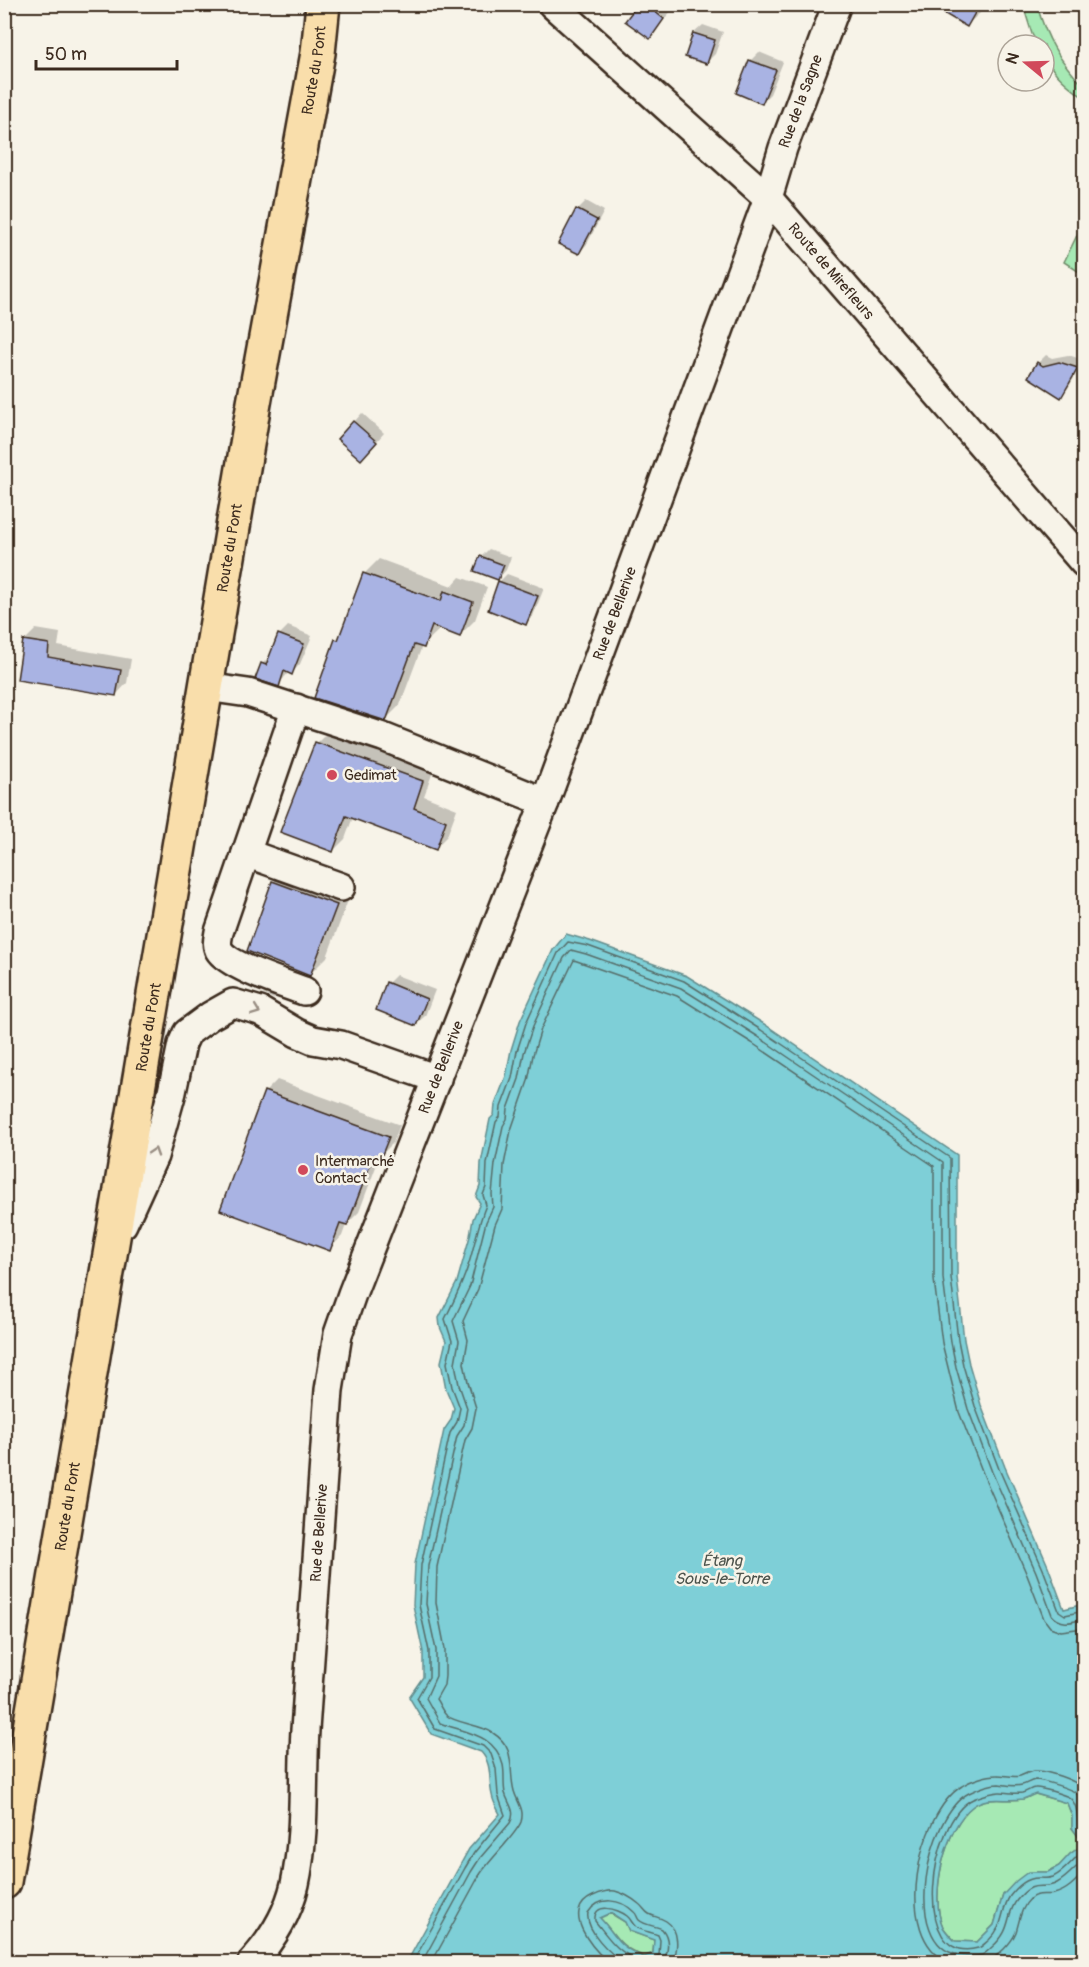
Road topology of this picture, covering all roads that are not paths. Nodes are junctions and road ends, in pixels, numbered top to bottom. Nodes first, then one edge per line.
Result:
1 (323, 4) edge
2 (346, 4) edge
3 (552, 4) edge
4 (837, 4) edge
5 (295, 174) junction
6 (768, 198) junction
7 (1084, 563) edge
8 (206, 687) junction
9 (296, 708) junction
10 (545, 802) junction
11 (246, 853) junction
12 (341, 887) dead end
13 (304, 991) dead end
14 (437, 1079) junction
15 (113, 1244) junction
16 (4, 1882) edge
17 (252, 1962) edge

1 - 5 main road, Route du Pont
2 - 5 main road, Route du Pont
3 - 6 street, Route de Mirefleurs
4 - 6 street, Rue de la Sagne
5 - 8 main road, Route du Pont
6 - 7 street, Route de Mirefleurs
6 - 10 street, Rue de Bellerive
8 - 9 street
8 - 15 main road, Route du Pont
9 - 10 street
9 - 11 street
10 - 14 street, Rue de Bellerive
11 - 12 street
11 - 13 street
15 -> 14 street
14 - 17 street, Rue de Bellerive
15 - 16 main road, Route du Pont

